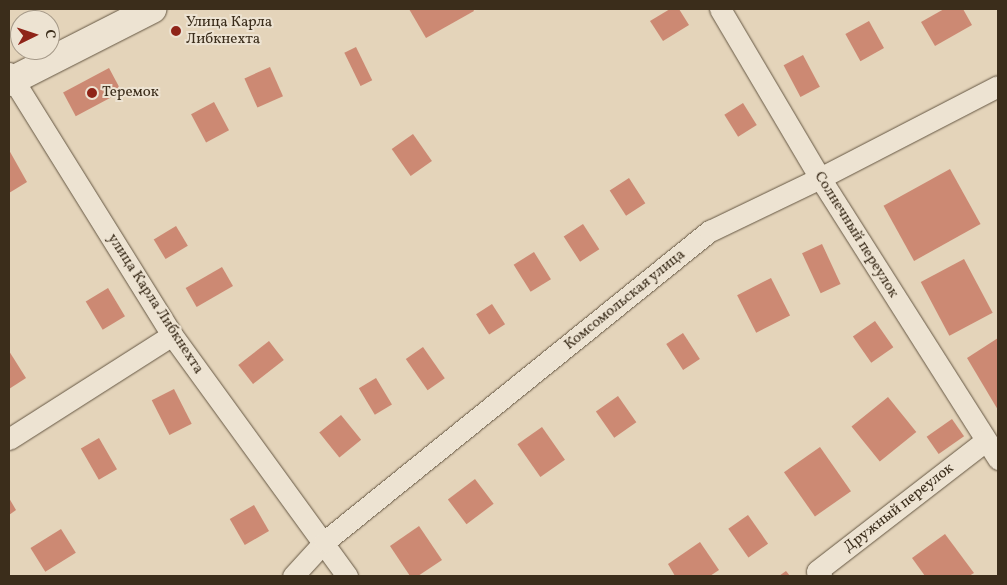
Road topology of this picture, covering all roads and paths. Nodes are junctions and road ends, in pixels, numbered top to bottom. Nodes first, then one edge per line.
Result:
1 (152, 9) edge
2 (720, 9) edge
3 (10, 78) edge
4 (998, 86) edge
5 (820, 178) junction
6 (172, 336) junction
7 (9, 439) edge
8 (985, 441) junction
9 (998, 458) edge
10 (324, 542) junction
11 (293, 576) edge
12 (347, 576) edge
13 (821, 576) edge

1 - 3 street
2 - 5 street, Солнечный переулок
3 - 6 street, улица Карла Либкнехта
4 - 5 street, Комсомольская улица
5 - 8 street, Солнечный переулок
5 - 10 street, Комсомольская улица
6 - 7 street
6 - 10 street, улица Карла Либкнехта
8 - 9 street, Солнечный переулок
8 - 13 street, Дружный переулок
10 - 11 street, Комсомольская улица
10 - 12 street, улица Карла Либкнехта

